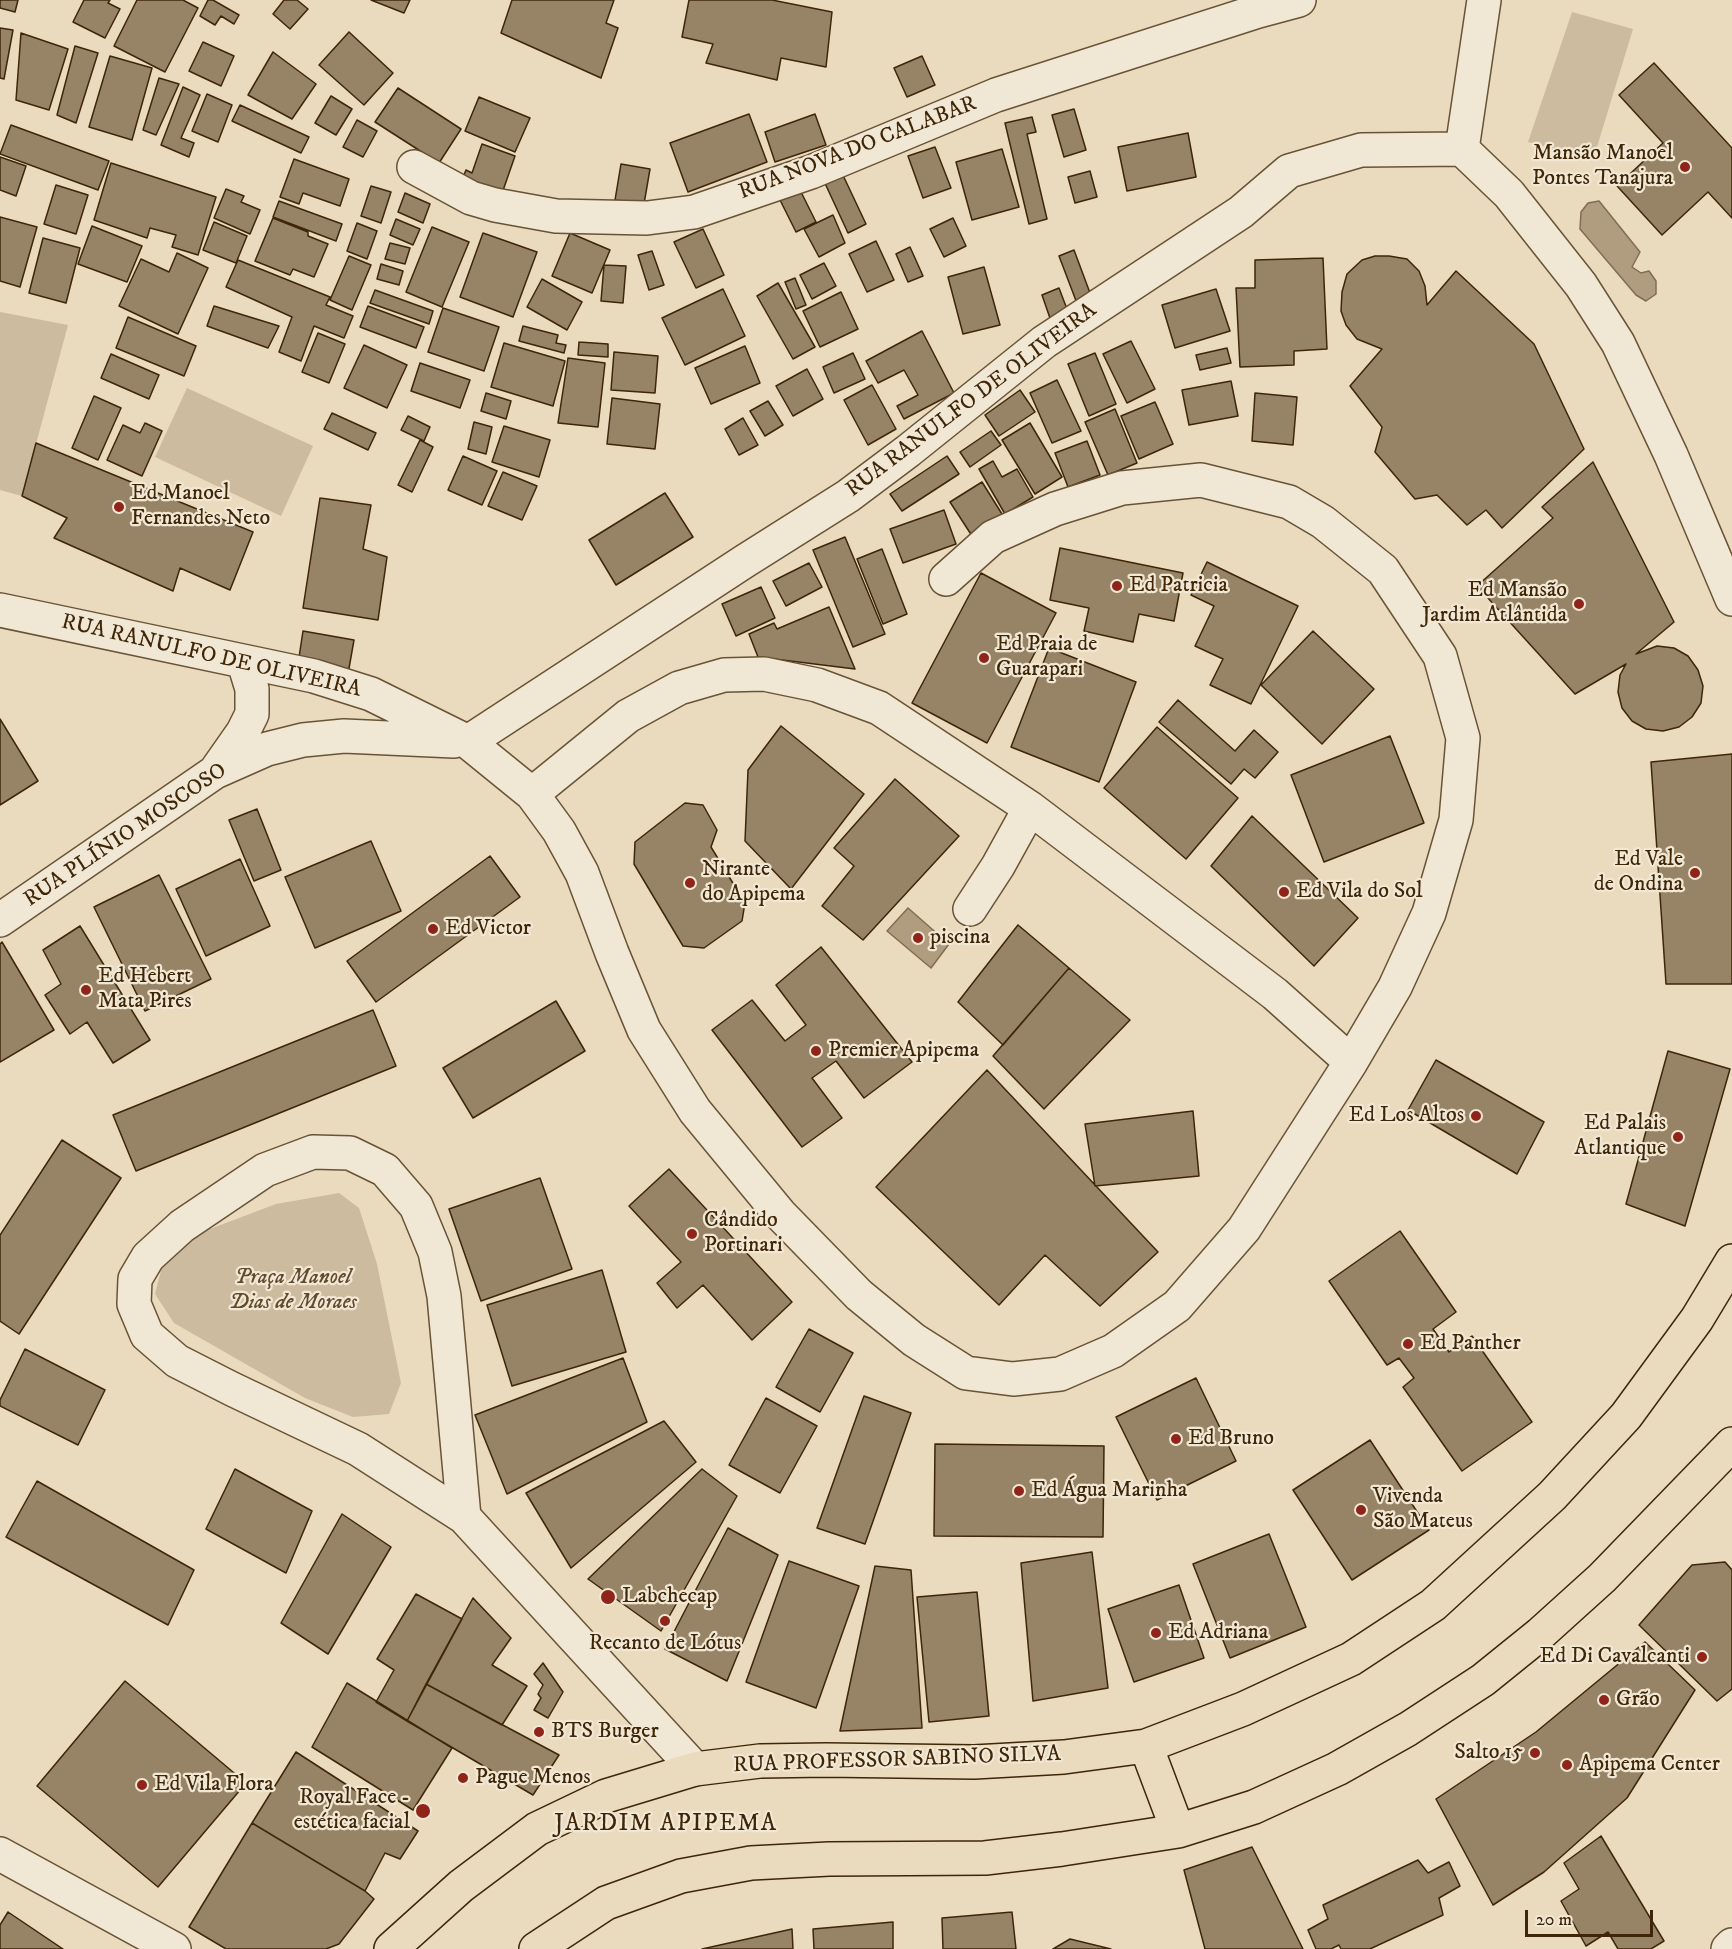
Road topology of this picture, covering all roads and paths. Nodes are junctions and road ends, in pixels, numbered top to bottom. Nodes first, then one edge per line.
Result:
1 (1299, 0) edge
2 (1484, 0) edge
3 (1462, 149) junction
4 (414, 167) dead end
5 (946, 579) dead end
6 (1732, 599) edge
7 (0, 610) edge
8 (244, 663) junction
9 (468, 742) junction
10 (215, 772) junction
11 (532, 794) junction
12 (1030, 808) junction
13 (970, 909) dead end
14 (0, 920) edge
15 (1351, 1062) junction
16 (1732, 1261) edge
17 (1731, 1445) edge
18 (464, 1517) junction
19 (1146, 1746) junction
20 (695, 1769) junction
21 (1178, 1831) junction
22 (0, 1854) edge
23 (1732, 1945) edge
24 (174, 1949) edge
25 (391, 1949) edge
26 (536, 1949) edge
27 (1728, 1949) edge

1 - 4 street, RUA NOVA DO CALABAR
2 - 3 street
3 - 6 street
3 - 9 street, RUA RANULFO DE OLIVEIRA
5 - 15 street
7 - 8 street, RUA RANULFO DE OLIVEIRA
8 - 9 street, RUA RANULFO DE OLIVEIRA
8 - 10 street
9 - 10 street, RUA PLÍNIO MOSCOSO
9 - 11 street
10 - 14 street, RUA PLÍNIO MOSCOSO
11 - 12 street
11 - 15 street
12 - 13 street
12 - 15 street
16 - 19 main road, RUA PROFESSOR SABINO SILVA
17 - 21 main road
18 - 18 street
18 - 20 street
19 - 20 main road, RUA PROFESSOR SABINO SILVA
19 - 21 main road
20 - 25 main road, RUA PROFESSOR SABINO SILVA
21 - 26 main road
22 - 24 street
23 - 27 street

